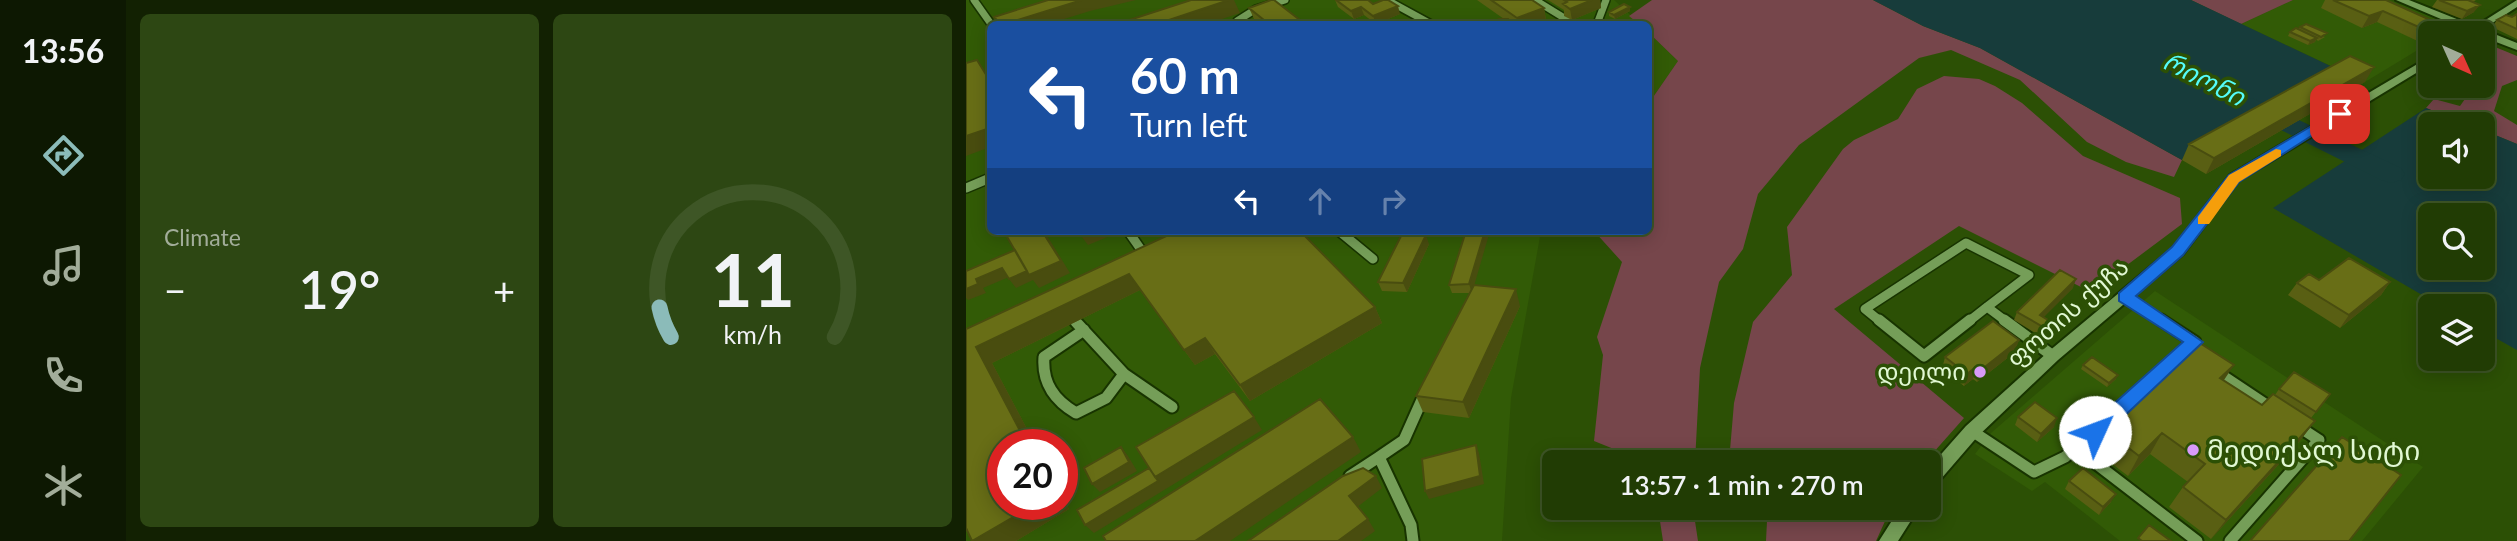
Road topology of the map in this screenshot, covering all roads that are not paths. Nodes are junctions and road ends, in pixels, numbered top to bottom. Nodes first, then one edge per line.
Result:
1 (974, 0) edge
2 (1286, 0) edge
3 (1387, 0) edge
4 (1535, 0) edge
5 (1606, 0) edge
6 (2402, 0) edge
7 (2514, 7) edge
8 (1564, 18) junction
9 (989, 21) edge
10 (1241, 21) edge
11 (1426, 21) edge
12 (1560, 21) edge
13 (1569, 21) edge
14 (1598, 21) edge
15 (2450, 21) edge
16 (2490, 21) edge
17 (2496, 39) edge
18 (2517, 47) edge
19 (2418, 66) edge
20 (987, 179) edge
21 (966, 188) edge
22 (1131, 235) edge
23 (1344, 235) edge
24 (1153, 246) edge
25 (1142, 250) junction
26 (1130, 256) edge
27 (1373, 260) dead end
28 (2125, 297) junction
29 (1987, 307) junction
30 (2184, 351) junction
31 (2053, 356) junction
32 (2196, 358) edge
33 (2175, 360) edge
34 (2207, 366) edge
35 (1125, 374) junction
36 (1432, 376) edge
37 (1172, 407) dead end
38 (2116, 413) edge
39 (1972, 431) junction
40 (2077, 449) junction
41 (1379, 457) junction
42 (1941, 467) edge
43 (1333, 487) edge
44 (1902, 520) edge
45 (1413, 541) edge
46 (1888, 541) edge
47 (2197, 541) edge
48 (2230, 541) edge

1 - 9 lane
2 - 10 lane
3 - 11 lane
4 - 8 lane
5 - 14 lane
6 - 15 street
7 - 16 street
8 - 12 lane
8 - 13 lane
17 - 18 street
19 - 28 street, ფოთის ქუჩა
20 - 21 lane
22 - 25 lane
23 - 27 lane
24 - 25 lane
25 - 26 lane
28 - 30 lane
28 - 31 street, ფოთის ქუჩა
29 - 29 lane
29 - 31 lane
30 - 32 lane
30 - 33 lane
31 - 39 street, ფოთის ქუჩა
34 - 48 lane
35 - 35 lane
35 - 37 lane
36 - 41 lane
38 - 40 lane
39 - 40 lane
39 - 42 street, ფოთის ქუჩა
40 - 47 lane
41 - 43 lane
41 - 45 lane
44 - 46 street

